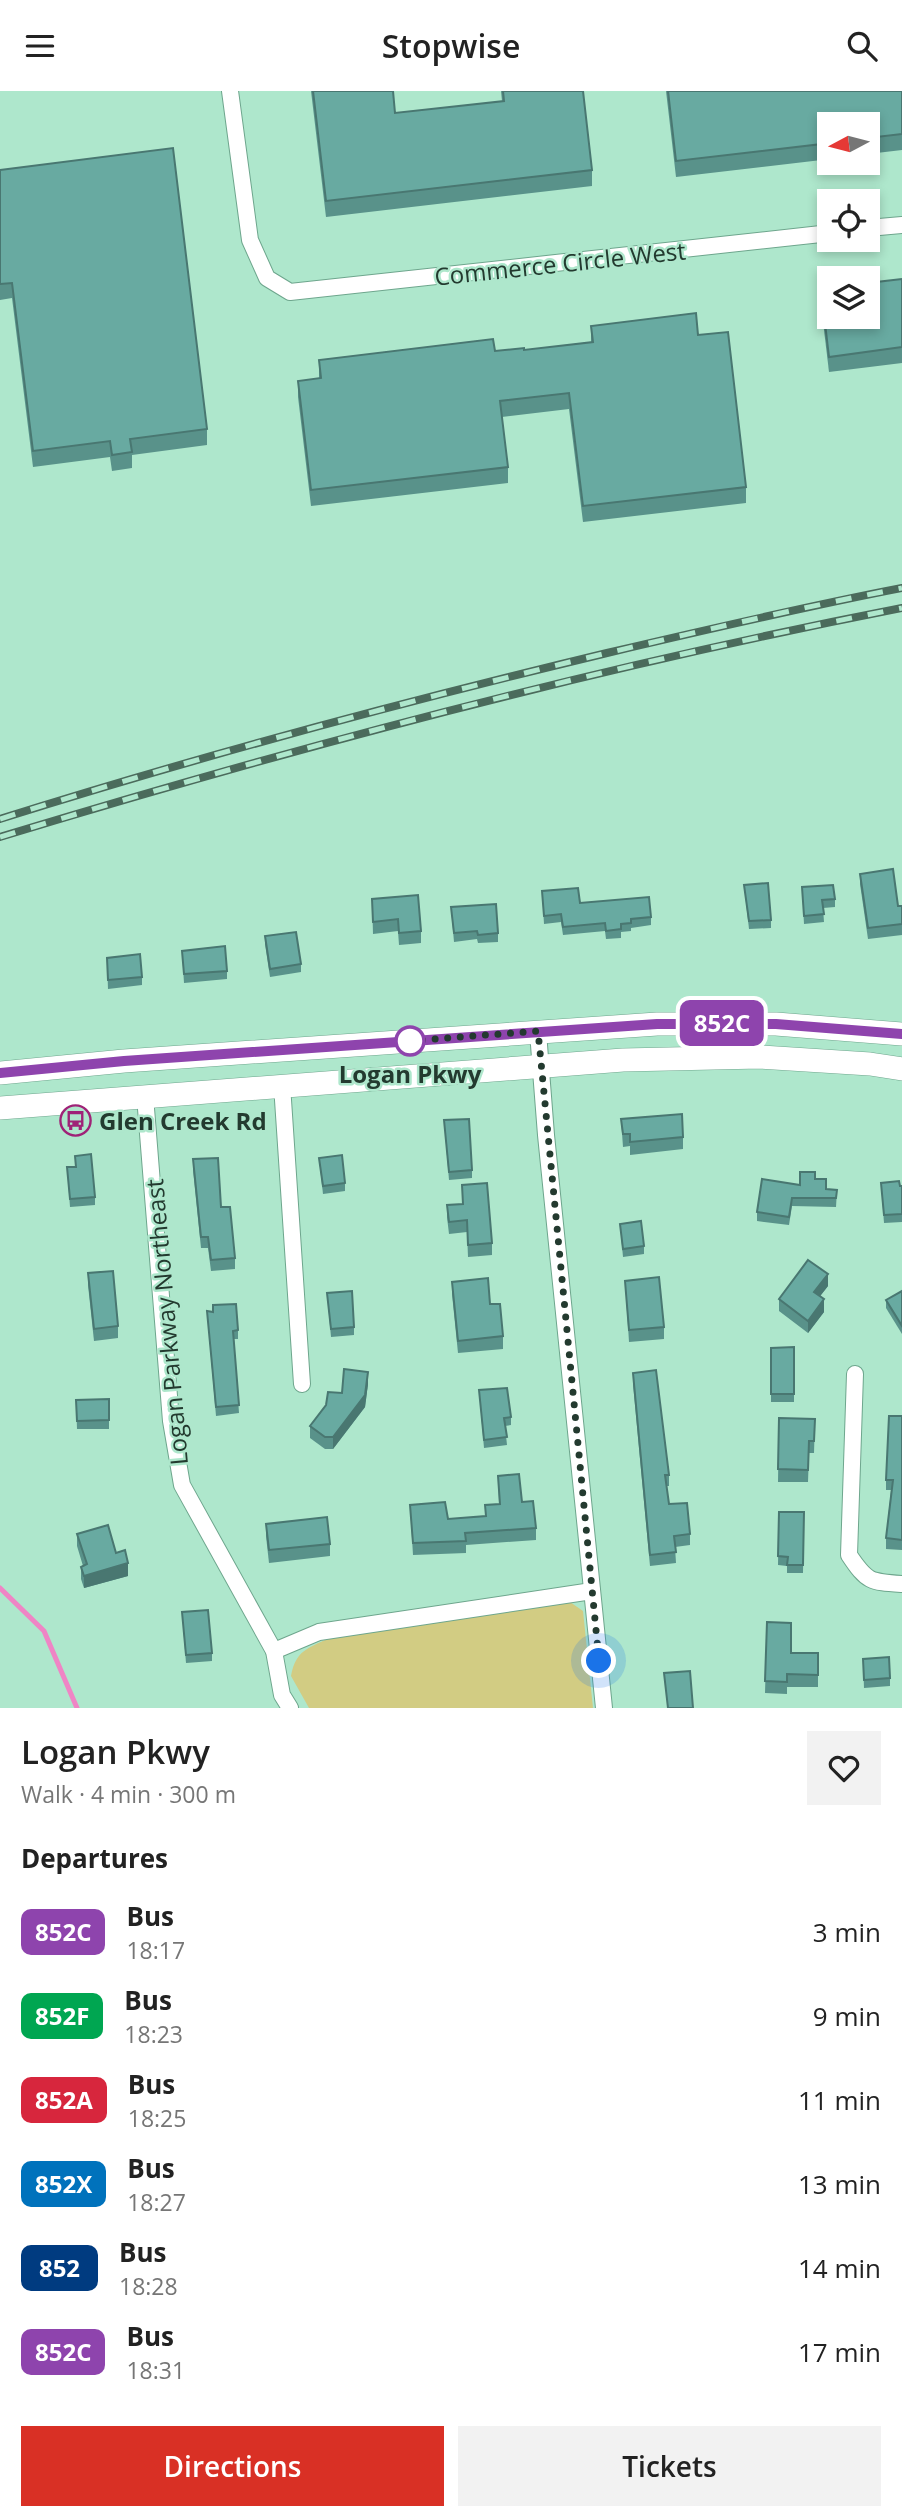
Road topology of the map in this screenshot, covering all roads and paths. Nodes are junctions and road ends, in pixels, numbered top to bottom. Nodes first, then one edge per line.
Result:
1 (230, 91) edge
2 (902, 225) edge
3 (880, 228) edge
4 (817, 234) edge
5 (538, 1031) junction
6 (902, 1034) edge
7 (540, 1067) junction
8 (902, 1069) edge
9 (0, 1073) edge
10 (282, 1086) junction
11 (145, 1095) junction
12 (0, 1108) edge
13 (855, 1374) dead end
14 (302, 1384) dead end
15 (170, 1413) dead end
16 (902, 1584) edge
17 (592, 1591) junction
18 (274, 1651) junction
19 (290, 1708) edge
20 (604, 1708) edge

1 - 4 street, Commerce Circle West
2 - 3 street
5 - 6 main road
5 - 7 street
5 - 9 main road
7 - 8 main road
7 - 10 main road
7 - 17 street
10 - 11 main road
10 - 14 street
11 - 12 main road
11 - 15 street
11 - 18 street, Logan Parkway Northeast
13 - 16 street
17 - 18 street
17 - 20 street
18 - 19 street, Logan Parkway Northeast

